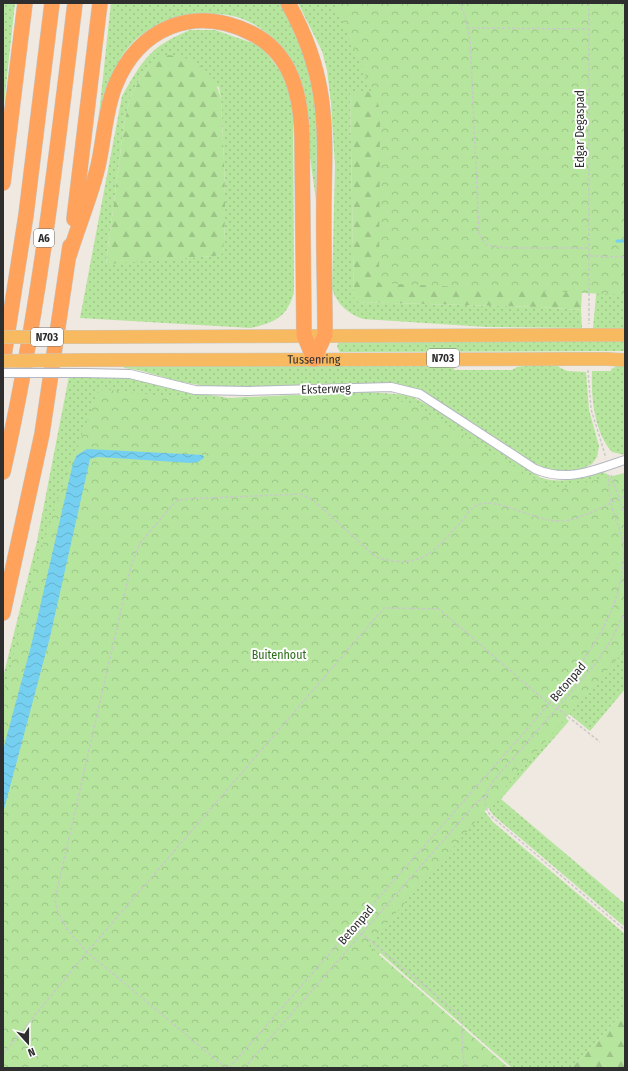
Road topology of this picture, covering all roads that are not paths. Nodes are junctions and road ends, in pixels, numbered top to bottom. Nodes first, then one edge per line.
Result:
1 (25, 3) edge
2 (52, 3) edge
3 (75, 3) edge
4 (100, 3) edge
5 (288, 3) edge
6 (3, 183) edge
7 (69, 256) junction
8 (304, 335) junction
9 (325, 335) junction
10 (625, 335) edge
11 (3, 337) edge
12 (314, 359) junction
13 (625, 360) edge
14 (3, 361) edge
15 (87, 366) junction
16 (3, 373) edge
17 (625, 460) edge
18 (3, 472) edge
19 (3, 613) edge

1 - 6 highway
2 - 14 highway, A6
3 - 18 highway, A6
4 - 7 highway, A6
5 - 9 highway
7 - 8 highway, A6
7 - 19 highway, A6
8 - 9 highway, Tussenring / N703
8 - 11 highway, Tussenring / N703, bridge
8 - 12 highway, A6
9 - 10 highway, Tussenring / N703, bridge
9 - 12 highway
12 - 13 highway, Tussenring / N703, bridge
12 - 15 highway, Tussenring / N703
14 - 15 highway, Tussenring / N703, bridge
15 - 16 street, Eksterweg, bridge
15 - 17 street, Eksterweg

